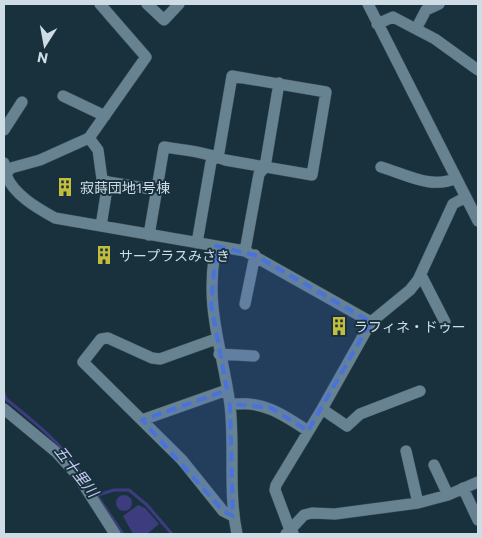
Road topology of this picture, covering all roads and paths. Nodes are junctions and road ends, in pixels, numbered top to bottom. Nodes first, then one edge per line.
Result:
1 (100, 4) edge
2 (147, 4) edge
3 (179, 4) edge
4 (368, 4) edge
5 (439, 4) edge
6 (377, 24) junction
7 (416, 29) junction
8 (478, 70) edge
9 (279, 83) junction
10 (63, 96) dead end
11 (22, 102) dead end
12 (105, 116) junction
13 (4, 130) edge
14 (89, 138) junction
15 (216, 156) junction
16 (4, 163) edge
17 (265, 167) junction
18 (381, 167) dead end
19 (5, 176) edge
20 (456, 178) junction
21 (108, 182) junction
22 (157, 190) junction
23 (466, 197) junction
24 (476, 213) edge
25 (101, 226) junction
26 (149, 235) junction
27 (197, 243) junction
28 (216, 246) junction
29 (250, 253) junction
30 (421, 275) junction
31 (245, 304) dead end
32 (371, 322) junction
33 (445, 322) dead end
34 (216, 339) junction
35 (220, 354) junction
36 (254, 356) dead end
37 (227, 390) junction
38 (420, 391) dead end
39 (230, 405) junction
40 (4, 409) edge
41 (322, 410) junction
42 (142, 420) junction
43 (308, 431) junction
44 (406, 451) dead end
45 (434, 465) dead end
46 (478, 482) edge
47 (463, 488) junction
48 (448, 495) junction
49 (418, 503) junction
50 (233, 516) junction
51 (478, 520) edge
52 (291, 533) edge
53 (115, 534) edge
54 (237, 534) edge

1 - 12 street
2 - 3 street
4 - 6 street
5 - 7 street
6 - 7 street
6 - 20 street
7 - 8 street
9 - 15 street
9 - 17 street
9 - 17 street
10 - 12 street
11 - 13 street
12 - 14 street
14 - 19 street
14 - 21 street
15 - 17 street
15 - 22 street
15 - 27 street
16 - 19 street
17 - 29 street
18 - 20 street
19 - 25 street
20 - 23 street
21 - 22 street
21 - 25 street
22 - 26 street
23 - 24 street
23 - 30 street
25 - 26 street
26 - 27 street
27 - 28 street
28 - 29 street
28 - 34 street
29 - 31 street
29 - 32 street
30 - 32 street
30 - 33 street
32 - 41 street
34 - 35 street
34 - 42 street
35 - 36 street
35 - 37 street
37 - 39 street
37 - 42 street
38 - 41 street
39 - 43 street
39 - 50 street
40 - 53 street
41 - 43 street
42 - 50 street
43 - 52 street
44 - 49 street
45 - 48 street
46 - 47 street
47 - 48 street
47 - 51 street
48 - 49 street
49 - 52 street
50 - 54 street

